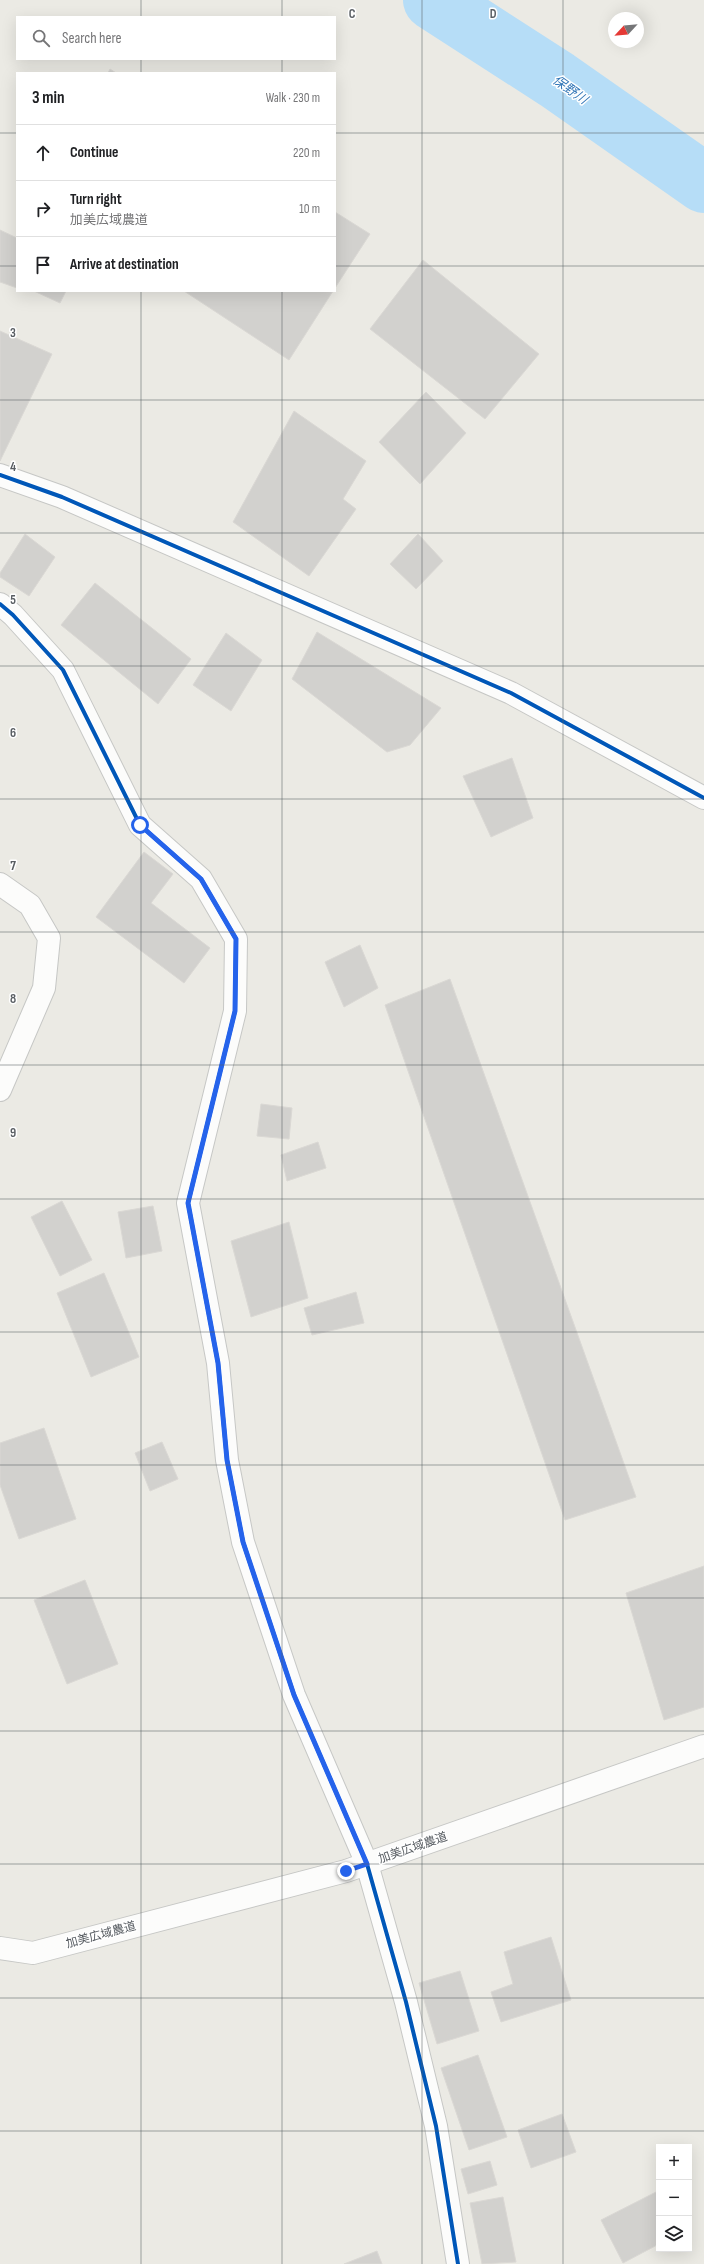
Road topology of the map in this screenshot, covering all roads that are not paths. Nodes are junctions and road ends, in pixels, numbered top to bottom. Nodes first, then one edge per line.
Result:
1 (0, 475) edge
2 (0, 604) edge
3 (704, 798) edge
4 (0, 884) edge
5 (0, 1090) edge
6 (704, 1746) edge
7 (367, 1864) junction
8 (0, 1948) edge
9 (458, 2264) edge

1 - 3 street
2 - 7 street
4 - 5 street
6 - 7 street, 加美広域農道
7 - 8 street, 加美広域農道
7 - 9 street

